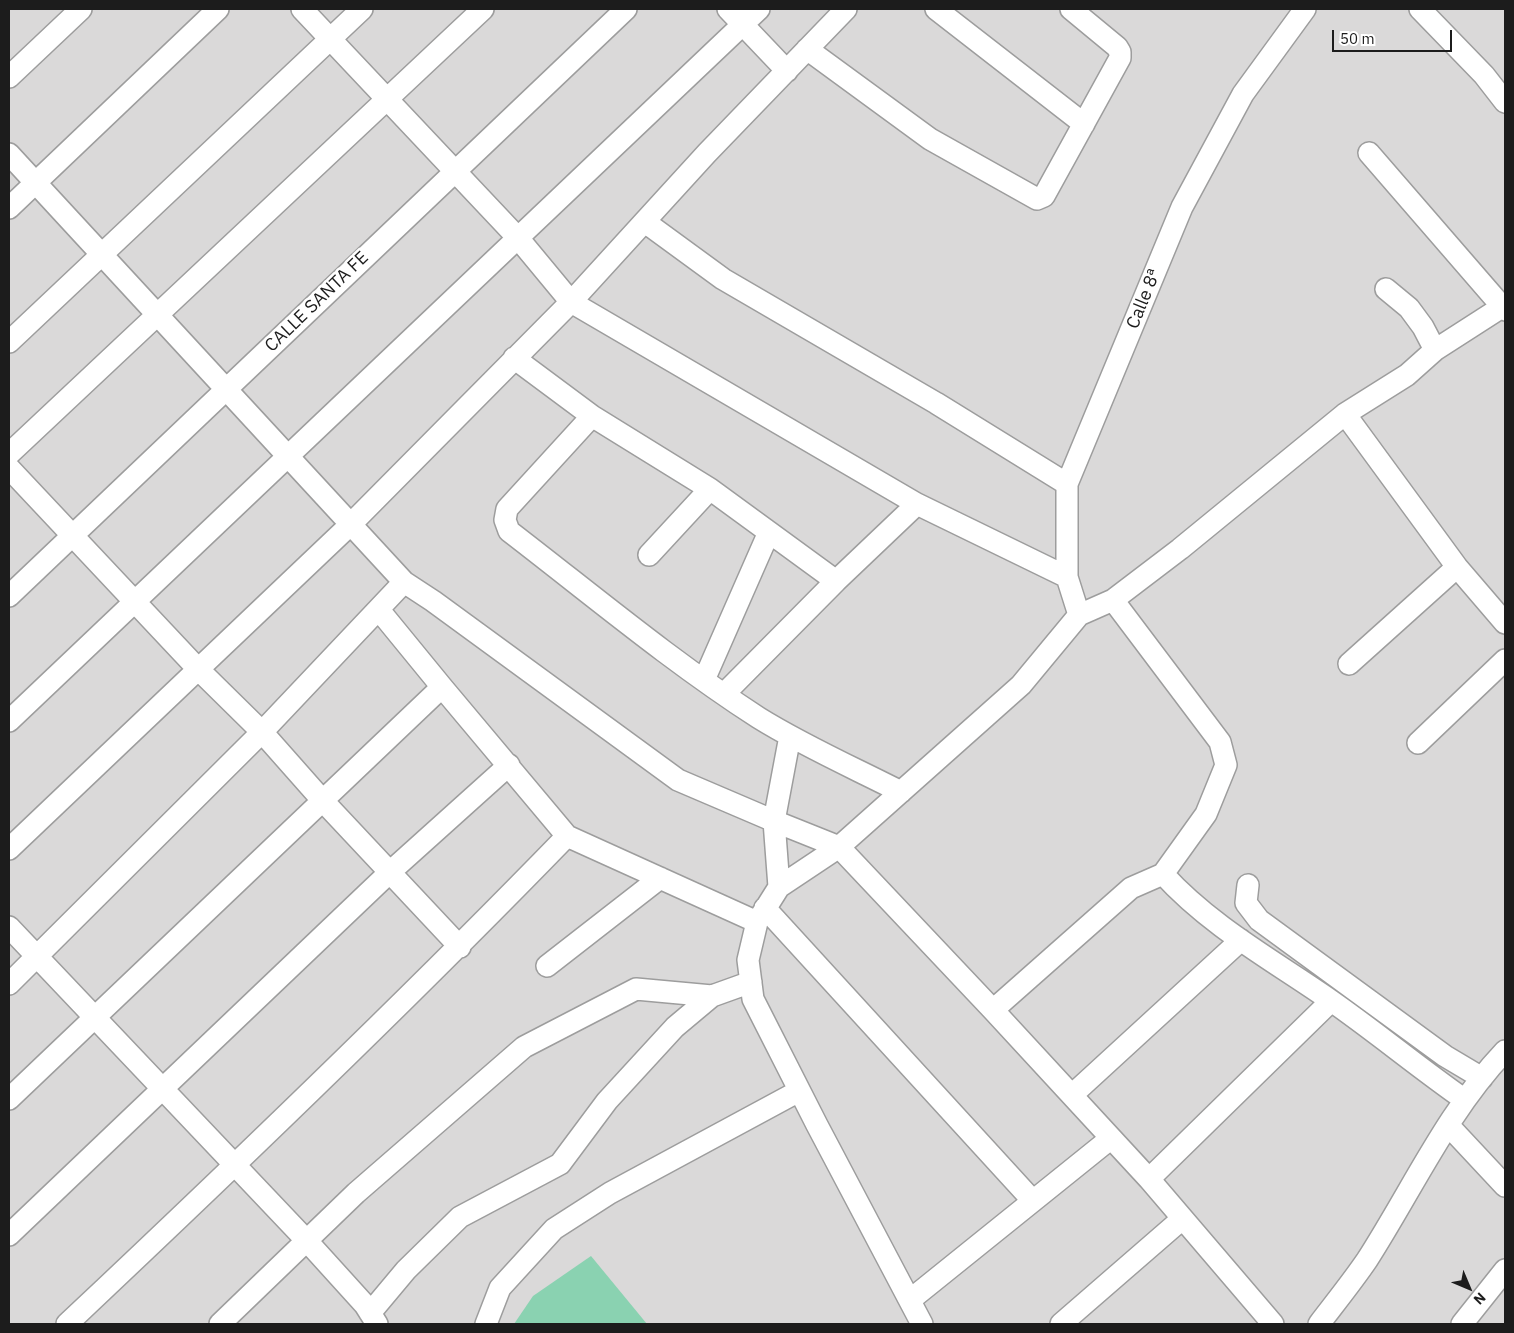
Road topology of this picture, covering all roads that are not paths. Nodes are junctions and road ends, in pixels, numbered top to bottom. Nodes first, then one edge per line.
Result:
1 (81, 9) edge
2 (218, 9) edge
3 (302, 9) edge
4 (362, 9) edge
5 (483, 9) edge
6 (626, 9) edge
7 (728, 9) edge
8 (760, 9) edge
9 (846, 9) edge
10 (936, 9) edge
11 (1071, 9) edge
12 (1304, 9) edge
13 (1426, 11) edge
14 (743, 24) junction
15 (330, 38) junction
16 (808, 49) junction
17 (787, 71) junction
18 (9, 77) edge
19 (387, 99) junction
20 (1505, 102) edge
21 (1084, 124) junction
22 (1369, 153) dead end
23 (9, 154) edge
24 (455, 171) junction
25 (36, 183) junction
26 (9, 208) edge
27 (645, 222) junction
28 (518, 238) junction
29 (102, 254) junction
30 (1386, 289) dead end
31 (571, 302) junction
32 (1504, 308) edge
33 (158, 314) junction
34 (9, 342) edge
35 (1435, 350) junction
36 (514, 358) junction
37 (226, 389) junction
38 (1345, 414) junction
39 (592, 416) junction
40 (9, 454) edge
41 (288, 456) junction
42 (9, 468) edge
43 (1067, 484) junction
44 (710, 489) junction
45 (917, 504) junction
46 (351, 524) junction
47 (769, 532) junction
48 (72, 535) junction
49 (649, 555) dead end
50 (1457, 567) junction
51 (1067, 577) junction
52 (836, 581) junction
53 (404, 582) junction
54 (9, 596) edge
55 (1113, 600) junction
56 (134, 602) junction
57 (379, 610) junction
58 (1079, 615) junction
59 (1505, 623) edge
60 (1505, 660) edge
61 (1349, 664) dead end
62 (198, 669) junction
63 (704, 680) junction
64 (442, 687) junction
65 (724, 694) junction
66 (9, 721) edge
67 (262, 732) junction
68 (790, 736) junction
69 (1418, 743) dead end
70 (509, 765) junction
71 (901, 792) junction
72 (322, 801) junction
73 (774, 821) junction
74 (567, 836) junction
75 (839, 847) junction
76 (9, 849) edge
77 (390, 872) junction
78 (1163, 874) junction
79 (660, 878) junction
80 (1248, 885) dead end
81 (779, 887) junction
82 (761, 915) junction
83 (9, 927) edge
84 (1241, 940) junction
85 (460, 947) junction
86 (37, 956) junction
87 (547, 966) dead end
88 (751, 982) junction
89 (9, 984) edge
90 (712, 996) junction
91 (1331, 1001) junction
92 (993, 1010) junction
93 (95, 1017) junction
94 (1505, 1051) edge
95 (1482, 1078) junction
96 (163, 1089) junction
97 (799, 1091) junction
98 (1072, 1095) junction
99 (9, 1099) edge
100 (1465, 1100) junction
101 (1448, 1124) junction
102 (1110, 1139) junction
103 (236, 1165) junction
104 (1149, 1179) junction
105 (1505, 1186) edge
106 (1033, 1201) junction
107 (1182, 1219) junction
108 (9, 1236) edge
109 (307, 1241) junction
110 (1505, 1270) edge
111 (910, 1300) junction
112 (374, 1319) edge
113 (67, 1324) edge
114 (220, 1324) edge
115 (486, 1324) edge
116 (922, 1324) edge
117 (1061, 1324) edge
118 (1272, 1324) edge
119 (1319, 1324) edge
120 (1462, 1324) edge

1 - 18 street
2 - 25 street
3 - 15 street
4 - 15 street
5 - 19 street
6 - 24 street, CALLE SANTA FE
7 - 14 street
8 - 14 street
9 - 16 street
10 - 21 street
11 - 21 street
12 - 43 street, Calle 8ª
13 - 20 street
14 - 17 street
14 - 28 street
15 - 19 street
15 - 29 street
16 - 17 street
16 - 21 street
17 - 27 street
19 - 24 street
19 - 33 street
22 - 32 street
23 - 25 street
24 - 28 street
24 - 37 street, CALLE SANTA FE
25 - 26 street
25 - 29 street
27 - 31 street
27 - 43 street
28 - 31 street
28 - 41 street
29 - 33 street
29 - 34 street
30 - 35 street
31 - 36 street
31 - 45 street
32 - 35 street
33 - 37 street
33 - 40 street
35 - 38 street
36 - 39 street
36 - 46 street
37 - 41 street
37 - 48 street, CALLE SANTA FE
38 - 50 street
38 - 55 street
39 - 44 street
39 - 63 street
41 - 46 street
41 - 56 street
42 - 48 street
43 - 51 street, Calle 8ª
44 - 47 street
44 - 49 street
45 - 51 street
45 - 52 street
46 - 53 street
46 - 62 street
47 - 52 street
47 - 63 street
48 - 54 street, CALLE SANTA FE
48 - 56 street
50 - 59 street
50 - 61 street
51 - 58 street, Calle 8ª
52 - 65 street
53 - 57 street
53 - 73 street
55 - 58 street
55 - 78 street
56 - 62 street
56 - 66 street
57 - 64 street
57 - 67 street
58 - 71 street
60 - 69 street
62 - 67 street
62 - 76 street
63 - 65 street
64 - 70 street
64 - 72 street
65 - 68 street
67 - 72 street
67 - 86 street
68 - 71 street
68 - 73 street
70 - 74 street
70 - 77 street
71 - 75 street
72 - 77 street
72 - 93 street
73 - 75 street
73 - 81 street
74 - 79 street
74 - 85 street
75 - 81 street
75 - 92 street
77 - 85 street
77 - 96 street
78 - 84 street
78 - 92 street
79 - 82 street
79 - 87 street
80 - 95 street
81 - 82 street
82 - 88 street
82 - 106 street
83 - 86 street
84 - 91 street
84 - 98 street
85 - 103 street
86 - 89 street
86 - 93 street
88 - 90 street
88 - 97 street
90 - 109 street
90 - 112 street
91 - 100 street
91 - 104 street
92 - 98 street
93 - 96 street
93 - 99 street
94 - 95 street
95 - 100 street
96 - 103 street
96 - 108 street
97 - 111 street
97 - 115 street
98 - 102 street
100 - 101 street
101 - 105 street
101 - 119 street
102 - 104 street
102 - 106 street
103 - 109 street
103 - 113 street
104 - 107 street
106 - 111 street
107 - 117 street
107 - 118 street
109 - 112 street
109 - 114 street
110 - 120 street
111 - 116 street

